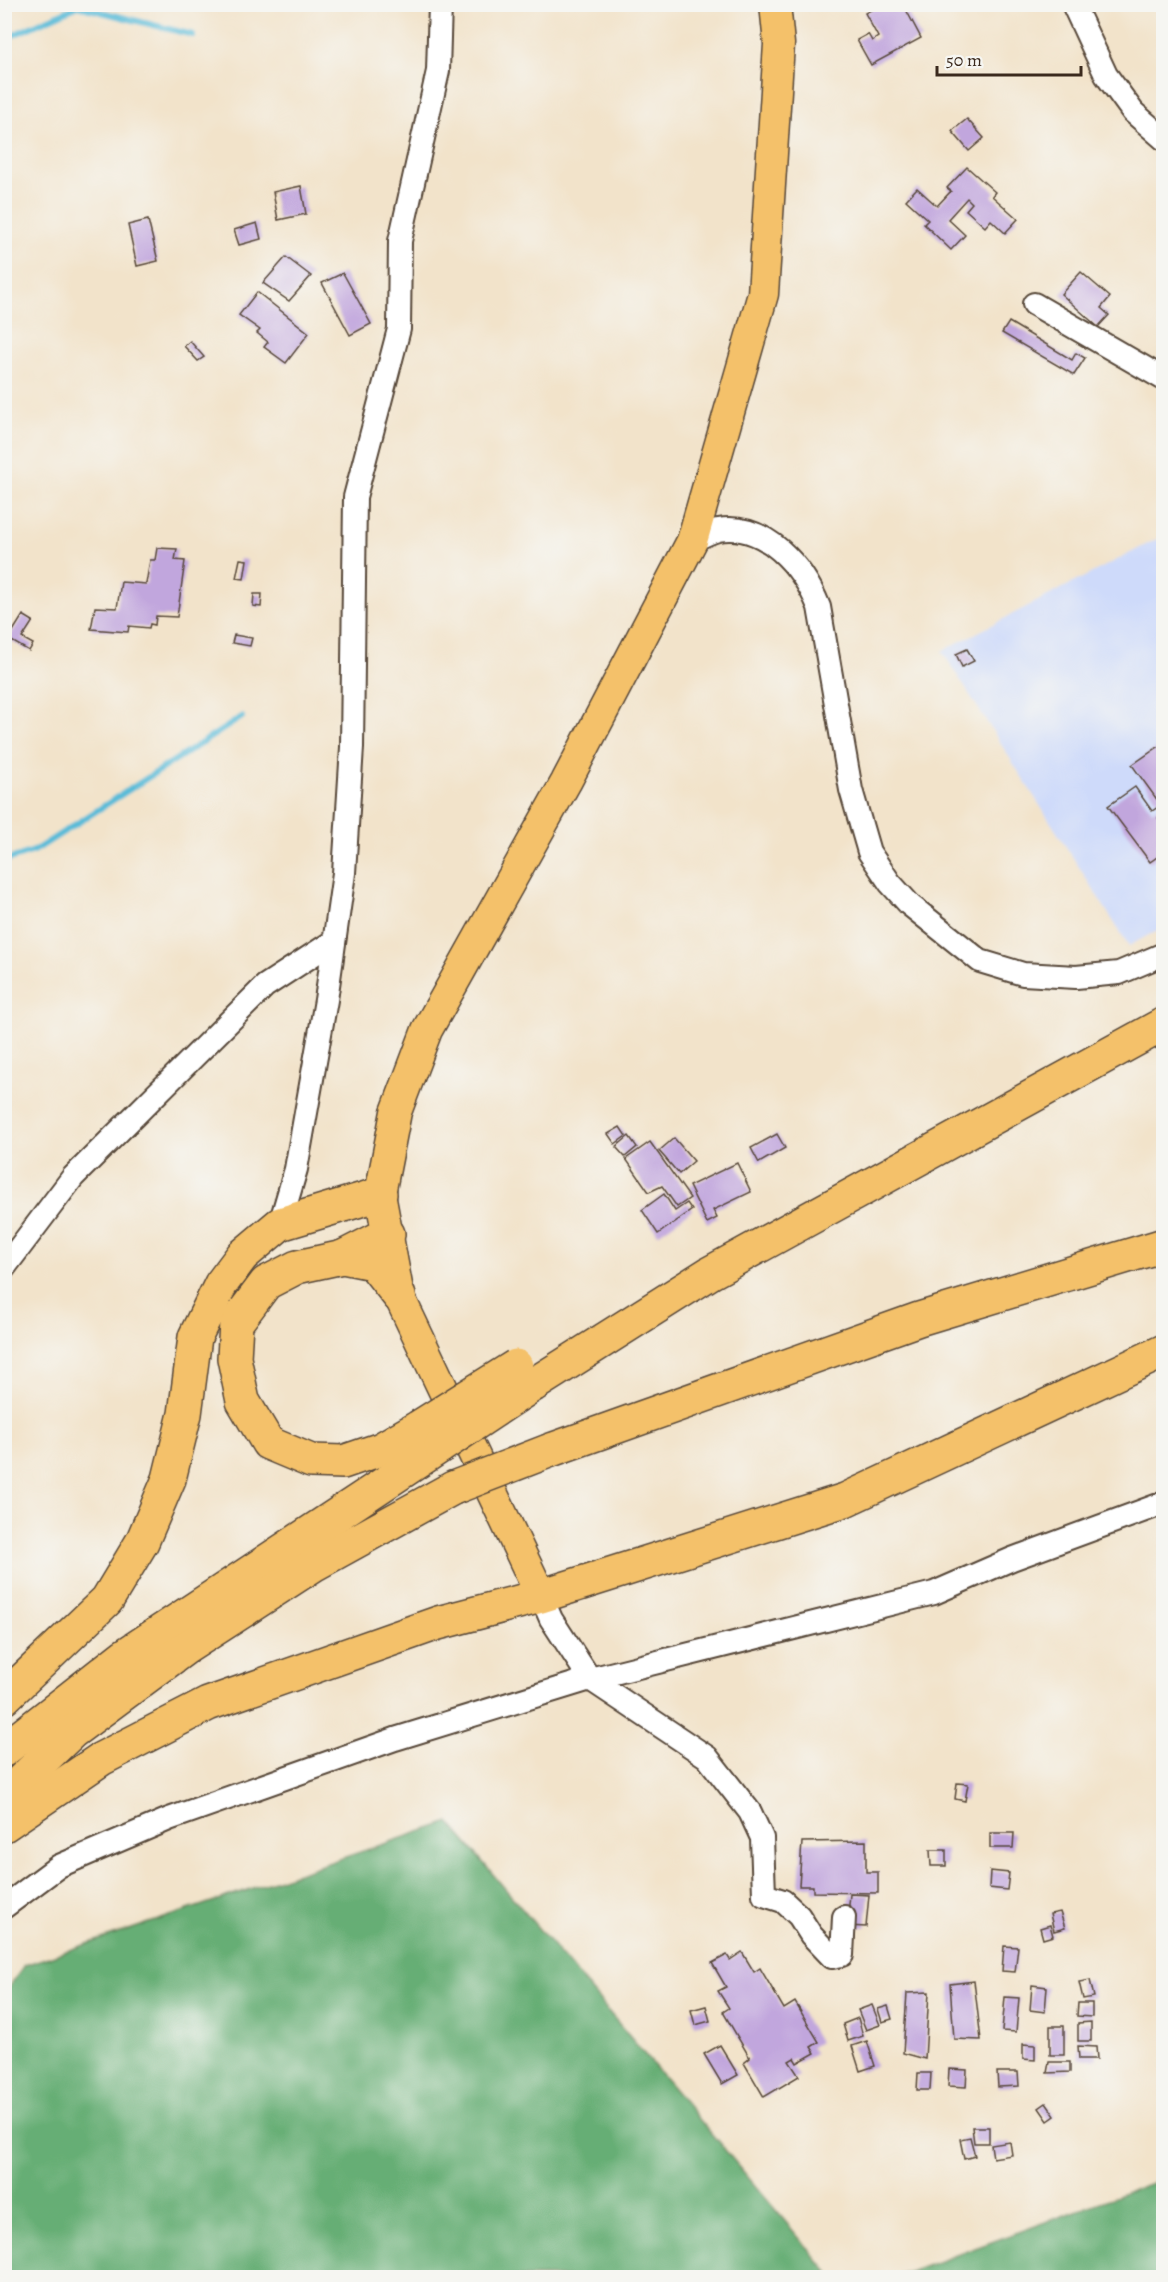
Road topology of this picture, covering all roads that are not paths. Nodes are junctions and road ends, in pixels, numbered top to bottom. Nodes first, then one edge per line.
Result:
1 (440, 4) edge
2 (775, 4) edge
3 (1073, 4) edge
4 (1164, 139) edge
5 (1034, 304) dead end
6 (1164, 380) edge
7 (692, 541) junction
8 (334, 941) junction
9 (1164, 954) edge
10 (1164, 1024) edge
11 (380, 1194) junction
12 (280, 1224) junction
13 (388, 1234) junction
14 (1164, 1245) edge
15 (343, 1257) junction
16 (4, 1268) edge
17 (399, 1296) junction
18 (1164, 1351) edge
19 (430, 1437) junction
20 (1164, 1503) edge
21 (541, 1596) junction
22 (590, 1679) junction
23 (4, 1698) edge
24 (4, 1750) edge
25 (4, 1797) edge
26 (4, 1825) edge
27 (4, 1907) edge
28 (844, 1917) dead end

1 - 8 street
2 - 7 main road
3 - 4 street
5 - 6 street
7 - 9 street
7 - 11 main road
8 - 12 street
8 - 16 street
10 - 19 highway, bridge
11 - 12 highway
11 - 13 main road
12 - 23 highway
13 - 15 highway
13 - 17 main road
14 - 25 highway, bridge
15 - 17 highway
15 - 19 highway
17 - 21 main road
18 - 21 highway
19 - 24 highway
20 - 22 street
21 - 22 street
21 - 26 highway
22 - 27 street
22 - 28 street

